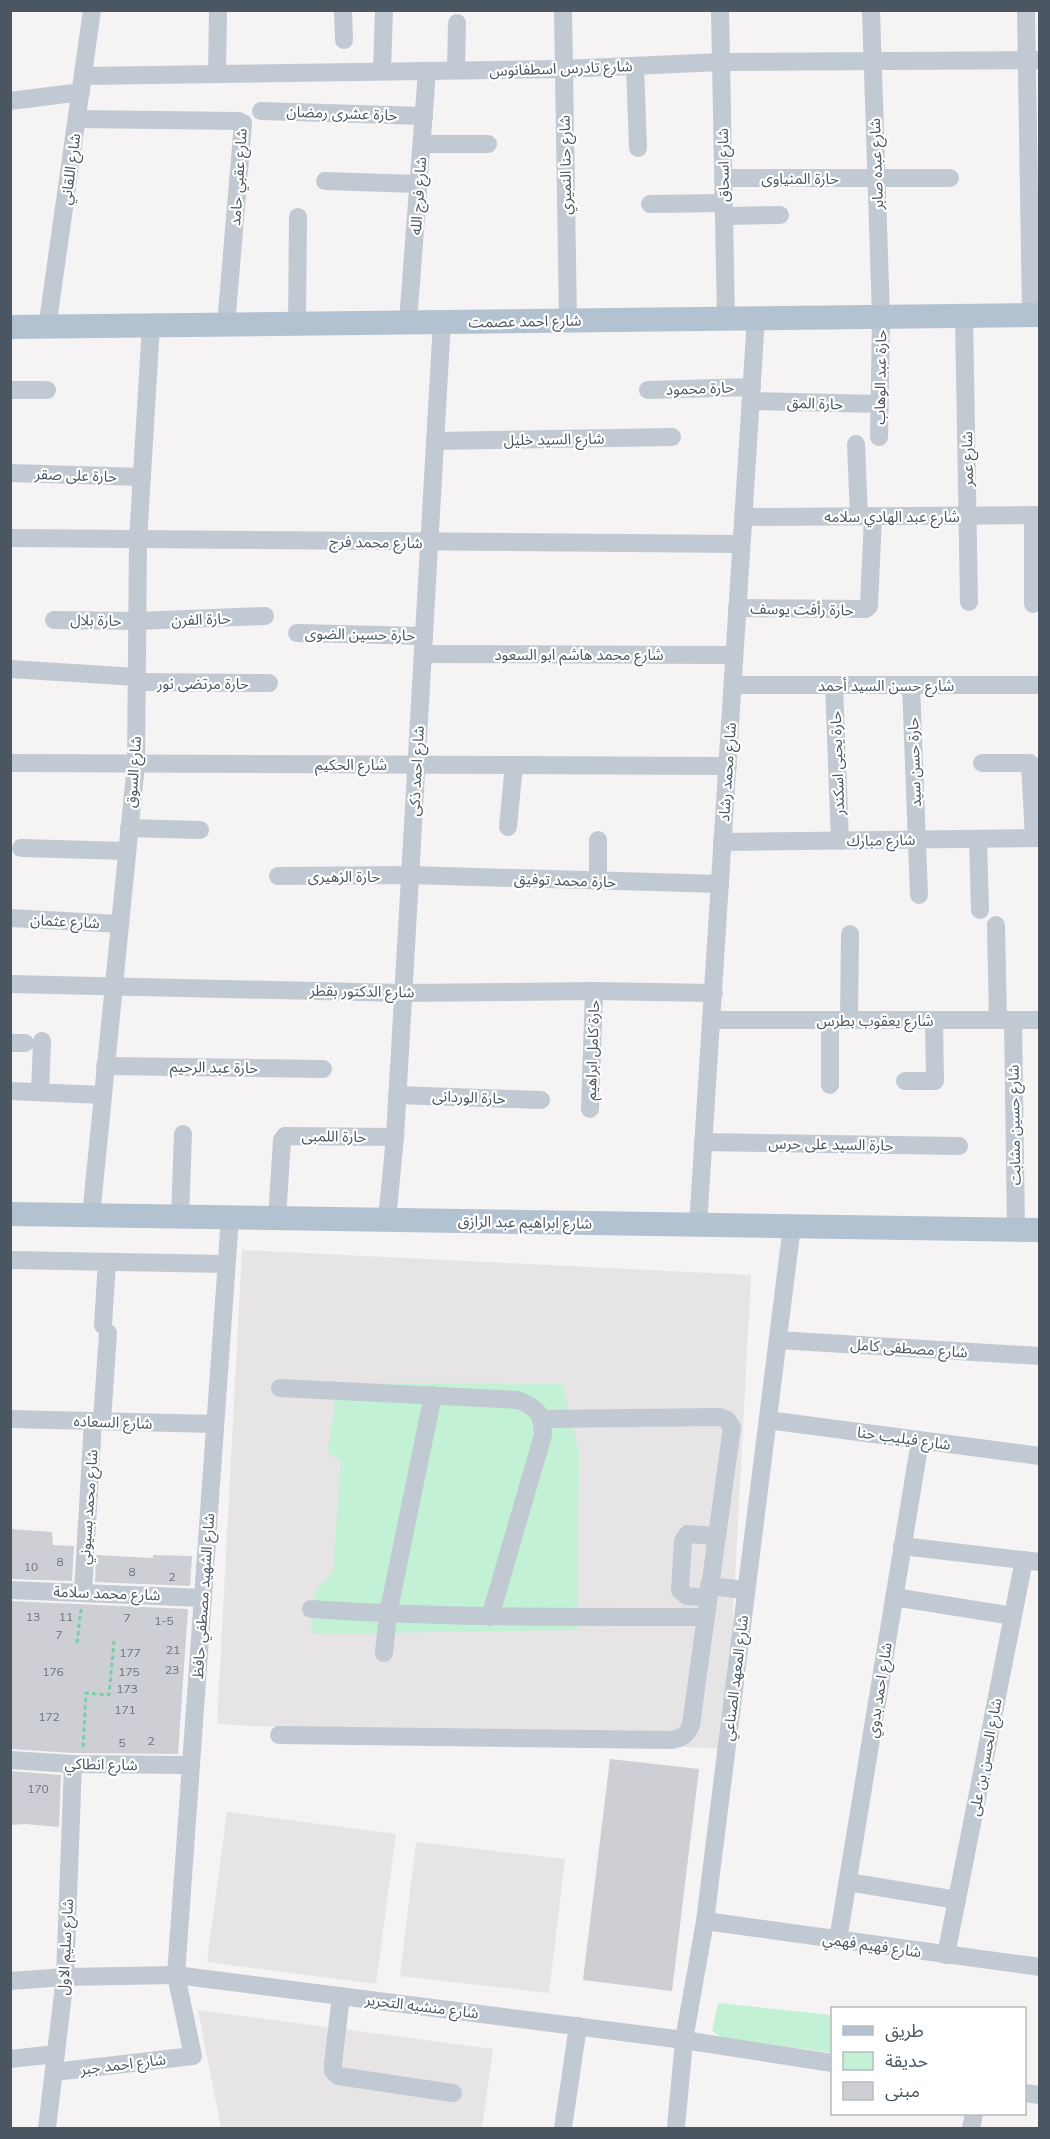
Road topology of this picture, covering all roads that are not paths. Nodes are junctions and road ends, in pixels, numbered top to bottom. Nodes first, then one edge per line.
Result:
1 (92, 10) edge
2 (218, 10) edge
3 (343, 10) edge
4 (384, 10) edge
5 (563, 10) edge
6 (720, 10) edge
7 (871, 10) edge
8 (1026, 10) edge
9 (457, 23) dead end
10 (344, 40) dead end
11 (1033, 59) edge
12 (872, 60) junction
13 (721, 62) junction
14 (635, 66) junction
15 (564, 69) junction
16 (456, 70) junction
17 (427, 71) junction
18 (382, 72) junction
19 (217, 74) junction
20 (82, 84) junction
21 (10, 101) edge
22 (261, 111) dead end
23 (424, 116) junction
24 (77, 118) junction
25 (422, 144) junction
26 (488, 144) dead end
27 (638, 148) dead end
28 (1035, 170) edge
29 (723, 178) junction
30 (876, 178) junction
31 (950, 178) dead end
32 (325, 181) dead end
33 (418, 184) junction
34 (650, 204) dead end
35 (724, 210) junction
36 (780, 215) dead end
37 (298, 217) dead end
38 (1035, 315) edge
39 (964, 316) junction
40 (881, 317) junction
41 (756, 318) junction
42 (726, 319) junction
43 (568, 320) junction
44 (408, 322) junction
45 (442, 322) junction
46 (297, 324) junction
47 (151, 326) junction
48 (226, 326) junction
49 (10, 327) edge
50 (47, 328) junction
51 (10, 390) edge
52 (47, 390) dead end
53 (648, 390) dead end
54 (751, 394) junction
55 (879, 404) junction
56 (879, 436) dead end
57 (672, 437) dead end
58 (435, 441) junction
59 (856, 444) dead end
60 (10, 473) edge
61 (142, 477) junction
62 (1036, 515) edge
63 (866, 516) junction
64 (968, 516) junction
65 (744, 517) junction
66 (10, 538) edge
67 (138, 540) junction
68 (429, 543) junction
69 (741, 544) junction
70 (969, 602) dead end
71 (1033, 604) dead end
72 (737, 608) junction
73 (265, 616) dead end
74 (54, 620) dead end
75 (137, 621) junction
76 (297, 633) dead end
77 (423, 645) junction
78 (734, 654) junction
79 (10, 669) edge
80 (137, 680) junction
81 (269, 683) dead end
82 (733, 685) junction
83 (834, 685) junction
84 (911, 685) junction
85 (1040, 685) edge
86 (10, 763) edge
87 (982, 763) dead end
88 (136, 764) junction
89 (417, 764) junction
90 (514, 765) junction
91 (728, 766) junction
92 (508, 827) dead end
93 (129, 828) junction
94 (200, 830) dead end
95 (1037, 838) edge
96 (978, 839) junction
97 (598, 840) dead end
98 (917, 840) junction
99 (840, 841) junction
100 (723, 842) junction
101 (21, 848) dead end
102 (127, 851) junction
103 (410, 875) junction
104 (278, 876) dead end
105 (597, 881) junction
106 (720, 884) junction
107 (919, 895) dead end
108 (980, 910) dead end
109 (10, 918) edge
110 (120, 924) junction
111 (996, 925) dead end
112 (850, 934) dead end
113 (10, 984) edge
114 (114, 986) junction
115 (594, 991) junction
116 (403, 993) junction
117 (714, 993) junction
118 (711, 1020) junction
119 (830, 1020) junction
120 (849, 1020) junction
121 (934, 1020) junction
122 (1006, 1020) junction
123 (1040, 1020) edge
124 (26, 1042) edge
125 (105, 1066) junction
126 (323, 1069) dead end
127 (905, 1081) dead end
128 (830, 1085) dead end
129 (10, 1091) edge
130 (40, 1092) junction
131 (102, 1095) junction
132 (397, 1095) junction
133 (541, 1100) dead end
134 (590, 1109) dead end
135 (183, 1134) dead end
136 (395, 1137) junction
137 (704, 1142) junction
138 (959, 1146) dead end
139 (10, 1214) edge
140 (91, 1216) junction
141 (180, 1217) junction
142 (230, 1218) junction
143 (277, 1219) junction
144 (387, 1220) junction
145 (698, 1225) junction
146 (792, 1226) junction
147 (1028, 1230) edge
148 (10, 1260) edge
149 (107, 1262) junction
150 (225, 1264) junction
151 (778, 1340) junction
152 (1040, 1356) edge
153 (280, 1388) dead end
154 (433, 1395) junction
155 (10, 1419) edge
156 (542, 1419) junction
157 (768, 1420) junction
158 (98, 1421) junction
159 (215, 1424) junction
160 (920, 1441) junction
161 (1040, 1456) edge
162 (717, 1536) junction
163 (902, 1546) junction
164 (1032, 1561) edge
165 (10, 1590) edge
166 (746, 1590) junction
167 (82, 1592) junction
168 (708, 1592) junction
169 (894, 1597) junction
170 (203, 1598) junction
171 (311, 1609) dead end
172 (388, 1614) junction
173 (1013, 1616) junction
174 (490, 1617) junction
175 (705, 1617) junction
176 (384, 1653) dead end
177 (279, 1735) dead end
178 (10, 1760) edge
179 (77, 1764) junction
180 (191, 1765) junction
181 (848, 1882) junction
182 (957, 1900) junction
183 (705, 1922) junction
184 (838, 1940) junction
185 (946, 1955) junction
186 (1040, 1967) edge
187 (176, 1975) junction
188 (65, 1977) junction
189 (10, 1981) edge
190 (341, 1996) junction
191 (578, 2026) junction
192 (684, 2040) junction
193 (193, 2056) joint
194 (10, 2059) edge
195 (55, 2063) junction
196 (831, 2063) edge
197 (453, 2093) dead end
198 (47, 2128) edge
199 (563, 2128) edge
200 (676, 2128) edge

1 - 20 street, شارع اللقاني
2 - 19 street
3 - 10 street
4 - 18 street
5 - 15 street, شارع حنا النميري
6 - 13 street, شارع اسحاق
7 - 12 street, شارع عبده صابر
8 - 11 street
9 - 16 street
11 - 12 street, شارع تادرس اسطفانوس
11 - 28 street
12 - 13 street, شارع تادرس اسطفانوس
12 - 30 street, شارع عبده صابر
13 - 14 street, شارع تادرس اسطفانوس
13 - 29 street, شارع اسحاق
14 - 15 street, شارع تادرس اسطفانوس
14 - 27 street
15 - 16 street, شارع تادرس اسطفانوس
15 - 43 street, شارع حنا النميري
16 - 17 street, شارع تادرس اسطفانوس
17 - 18 street, شارع تادرس اسطفانوس
17 - 23 street, شارع فرج الله
18 - 19 street, شارع تادرس اسطفانوس
19 - 20 street, شارع تادرس اسطفانوس
20 - 21 street, شارع تادرس اسطفانوس
20 - 24 street, شارع اللقاني
22 - 23 street, حارة عشرى رمضان
23 - 25 street, شارع فرج الله
24 - 48 street, شارع عقبي حامد
24 - 50 street, شارع اللقاني
25 - 26 street
25 - 33 street, شارع فرج الله
28 - 38 street
29 - 30 street, حارة المنياوى
29 - 35 street, شارع اسحاق
30 - 31 street, حارة المنياوى
30 - 40 street, شارع عبده صابر
32 - 33 street
33 - 44 street, شارع فرج الله
34 - 35 street
35 - 36 street
35 - 42 street, شارع اسحاق
37 - 46 street
38 - 39 main road, شارع احمد عصمت
39 - 40 main road, شارع احمد عصمت
39 - 64 street, شارع عمر
40 - 41 main road, شارع احمد عصمت
40 - 55 street, حارة عبد الوهاب
41 - 42 main road, شارع احمد عصمت
41 - 54 street, شارع محمد رشاد
42 - 43 main road, شارع احمد عصمت
43 - 45 main road, شارع احمد عصمت
44 - 45 main road, شارع احمد عصمت
44 - 46 main road, شارع احمد عصمت
45 - 58 street, شارع احمد ذكى
46 - 48 main road, شارع احمد عصمت
47 - 48 main road, شارع احمد عصمت
47 - 50 main road, شارع احمد عصمت
47 - 61 street, شارع السوق
49 - 50 main road, شارع احمد عصمت
51 - 52 street
53 - 54 street, حارة محمود
54 - 55 street, حارة المق
54 - 65 street, شارع محمد رشاد
55 - 56 street, حارة عبد الوهاب
57 - 58 street, شارع السيد خليل
58 - 68 street, شارع احمد ذكى
59 - 63 street
60 - 61 street, حارة على صقر
61 - 67 street, شارع السوق
62 - 64 street, شارع عبد الهادي سلامه
62 - 71 street
63 - 64 street, شارع عبد الهادي سلامه
63 - 65 street, شارع عبد الهادي سلامه
63 - 72 street, حارة رأفت يوسف
64 - 70 street, شارع عمر
65 - 69 street, شارع محمد رشاد
66 - 67 street, شارع محمد فرج
67 - 68 street, شارع محمد فرج
67 - 75 street, شارع السوق
68 - 69 street, شارع محمد فرج
68 - 77 street, شارع احمد ذكى
69 - 72 street, شارع محمد رشاد
72 - 78 street, شارع محمد رشاد
73 - 75 street, حارة الفرن
74 - 75 street, حارة بلال
75 - 80 street, شارع السوق
76 - 77 street, حارة حسين الضوى
77 - 78 street, شارع محمد هاشم ابو السعود
77 - 89 street, شارع احمد ذكى
78 - 82 street, شارع محمد رشاد
79 - 80 street, حارة مرتضى نور
80 - 81 street, حارة مرتضى نور
80 - 88 street, شارع السوق
82 - 83 street, شارع حسن السيد أحمد
82 - 91 street, شارع محمد رشاد
83 - 84 street, شارع حسن السيد أحمد
83 - 99 street, حارة يحيى اسكندر
84 - 85 street, شارع حسن السيد أحمد
84 - 98 street, حارة حسن سيد
86 - 88 street, شارع الحكيم
87 - 95 street
88 - 89 street, شارع الحكيم
88 - 93 street, شارع السوق
89 - 90 street, شارع الحكيم
89 - 103 street, شارع احمد ذكى
90 - 91 street, شارع الحكيم
90 - 92 street
91 - 100 street, شارع محمد رشاد
93 - 94 street
93 - 102 street, شارع السوق
95 - 96 street, شارع مبارك
96 - 98 street, شارع مبارك
96 - 108 street
97 - 105 street
98 - 99 street, شارع مبارك
98 - 107 street, حارة حسن سيد
99 - 100 street, شارع مبارك
100 - 106 street, شارع محمد رشاد
101 - 102 street
102 - 110 street, شارع السوق
103 - 104 street, حارة الزهيرى
103 - 105 street, حارة محمد توفيق
103 - 116 street, شارع احمد ذكى
105 - 106 street, حارة محمد توفيق
106 - 117 street, شارع محمد رشاد
109 - 110 street, شارع عثمان
110 - 114 street, شارع السوق
111 - 122 street, شارع حسين مشابت
112 - 120 street
113 - 114 street, شارع الدكتور بقطر
114 - 116 street, شارع الدكتور بقطر
114 - 125 street, شارع السوق
115 - 116 street, شارع الدكتور بقطر
115 - 117 street, شارع الدكتور بقطر
115 - 134 street, حارة كامل ابراهيم
116 - 132 street, شارع احمد ذكى
117 - 118 street, شارع محمد رشاد
118 - 119 street, شارع يعقوب بطرس
118 - 137 street, شارع محمد رشاد
119 - 120 street, شارع يعقوب بطرس
119 - 128 street
120 - 121 street, شارع يعقوب بطرس
121 - 122 street, شارع يعقوب بطرس
121 - 127 street
122 - 123 street, شارع يعقوب بطرس
122 - 147 street, شارع حسين مشابت
124 - 130 street
125 - 126 street, حارة عبد الرحيم
125 - 131 street, شارع السوق
129 - 130 street
130 - 131 street
131 - 140 street, شارع السوق
132 - 133 street, حارة الوردانى
132 - 136 street, شارع احمد ذكى
135 - 141 street
136 - 143 street, حارة اللمبى
136 - 144 street, شارع احمد ذكى
137 - 138 street, حارة السيد على حرس
137 - 145 street, شارع محمد رشاد
139 - 140 main road, شارع ابراهيم عبد الرازق
140 - 141 main road, شارع ابراهيم عبد الرازق
141 - 142 main road, شارع ابراهيم عبد الرازق
142 - 143 main road, شارع ابراهيم عبد الرازق
142 - 150 street, شارع الشهيد مصطفي حافظ
143 - 144 main road, شارع ابراهيم عبد الرازق
144 - 145 main road, شارع ابراهيم عبد الرازق
145 - 146 main road, شارع ابراهيم عبد الرازق
146 - 147 main road, شارع ابراهيم عبد الرازق
146 - 151 street, شارع المعهد الصناعي
148 - 149 street
149 - 150 street
149 - 158 street, شارع محمد بسيوني
150 - 159 street, شارع الشهيد مصطفي حافظ
151 - 152 street, شارع مصطفى كامل
151 - 157 street, شارع المعهد الصناعي
153 - 154 street
154 - 156 street
154 - 172 street
155 - 158 street, شارع السعاده
156 - 162 street
156 - 174 street
157 - 160 street, شارع فيليب حنا
157 - 166 street, شارع المعهد الصناعي
158 - 159 street, شارع السعاده
158 - 167 street, شارع محمد بسيوني
159 - 170 street, شارع الشهيد مصطفي حافظ
160 - 161 street, شارع فيليب حنا
160 - 163 street, شارع احمد بدوي
162 - 168 street
162 - 168 street
163 - 164 street
163 - 169 street, شارع احمد بدوي
164 - 173 street, شارع الحسن بن على
165 - 167 street, شارع محمد سلامة
166 - 168 street
166 - 183 street, شارع المعهد الصناعي
167 - 170 street, شارع محمد سلامة
168 - 175 street
169 - 173 street
169 - 181 street, شارع احمد بدوي
170 - 180 street, شارع الشهيد مصطفي حافظ
171 - 172 street
172 - 174 street
172 - 176 street
173 - 182 street, شارع الحسن بن على
174 - 175 street
175 - 177 street
178 - 179 street, شارع انطاكي
179 - 180 street, شارع انطاكي
179 - 188 street, شارع سليم الاول
180 - 187 street, شارع الشهيد مصطفي حافظ
181 - 182 street
181 - 184 street, شارع احمد بدوي
182 - 185 street, شارع الحسن بن على
183 - 184 street, شارع فهيم فهمي
183 - 192 street, شارع المعهد الصناعي
184 - 185 street, شارع فهيم فهمي
185 - 186 street, شارع فهيم فهمي
187 - 188 street, شارع منشيه التحرير
187 - 190 street, شارع منشيه التحرير
187 - 193 street, شارع الشهيد مصطفي حافظ
188 - 189 street, شارع منشيه التحرير
188 - 195 street, شارع سليم الاول
190 - 191 street, شارع منشيه التحرير
190 - 197 street
191 - 192 street, شارع منشيه التحرير
191 - 199 street
192 - 196 street, شارع منشيه التحرير
192 - 200 street, شارع المعهد الصناعي
193 - 195 street, شارع احمد جبر
194 - 195 street, شارع احمد جبر
195 - 198 street, شارع سليم الاول

